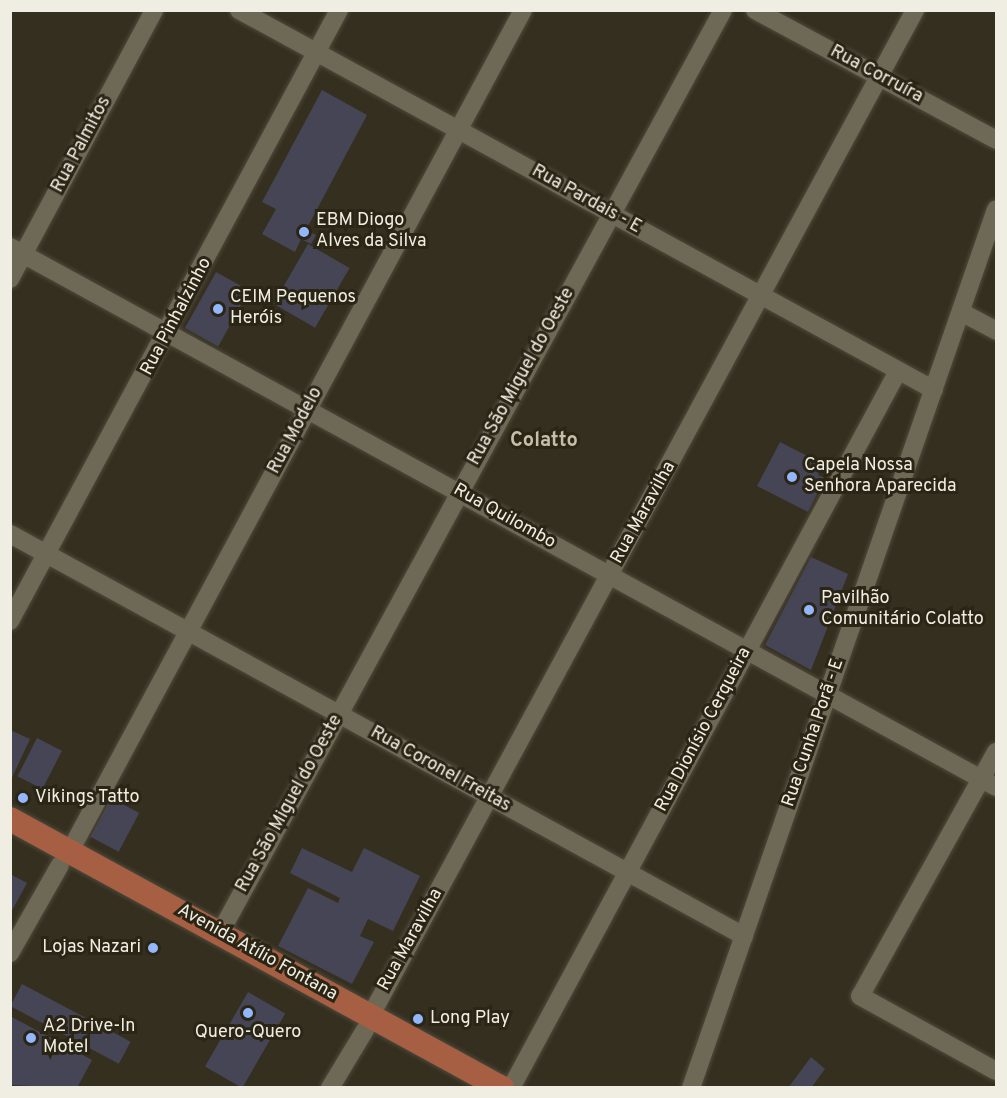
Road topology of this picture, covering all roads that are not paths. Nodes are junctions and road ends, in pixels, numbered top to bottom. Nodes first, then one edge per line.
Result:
1 (154, 10) edge
2 (238, 10) edge
3 (339, 10) edge
4 (523, 10) edge
5 (723, 10) edge
6 (755, 10) edge
7 (915, 10) edge
8 (316, 54) junction
9 (879, 77) junction
10 (456, 129) junction
11 (996, 140) edge
12 (996, 209) edge
13 (610, 212) junction
14 (17, 251) edge
15 (10, 279) edge
16 (762, 297) junction
17 (961, 312) junction
18 (996, 331) edge
19 (168, 333) junction
20 (898, 371) junction
21 (934, 390) junction
22 (307, 411) junction
23 (459, 493) junction
24 (10, 534) edge
25 (48, 555) junction
26 (610, 576) junction
27 (10, 621) edge
28 (189, 632) junction
29 (747, 650) junction
30 (827, 695) junction
31 (339, 714) junction
32 (996, 752) edge
33 (989, 783) edge
34 (489, 796) junction
35 (10, 819) edge
36 (10, 837) edge
37 (65, 858) junction
38 (627, 872) junction
39 (220, 933) junction
40 (744, 936) junction
41 (10, 953) edge
42 (368, 1022) junction
43 (996, 1071) edge
44 (330, 1088) edge
45 (471, 1088) edge
46 (502, 1088) edge
47 (511, 1088) edge
48 (691, 1088) edge

1 - 14 street, Rua Palmitos
2 - 8 street, Rua Pardais - E
3 - 8 street, Rua Pinhalzinho
4 - 10 street, Rua Modelo
5 - 13 street, Rua São Miguel do Oeste
6 - 9 street, Rua Corruíra
7 - 9 street, Rua Maravilha
8 - 10 street, Rua Pardais - E
8 - 19 street, Rua Pinhalzinho
9 - 11 street, Rua Corruíra
9 - 16 street, Rua Maravilha
10 - 13 street, Rua Pardais - E
10 - 22 street, Rua Modelo
12 - 17 street, Rua Cunha Porã - E
13 - 16 street, Rua Pardais - E
13 - 23 street, Rua São Miguel do Oeste
14 - 15 street, Rua Palmitos
14 - 19 street, Rua Quilombo
16 - 20 street, Rua Pardais - E
16 - 26 street, Rua Maravilha
17 - 18 street
17 - 21 street, Rua Cunha Porã - E
19 - 22 street, Rua Quilombo
19 - 25 street, Rua Pinhalzinho
20 - 21 street, Rua Pardais - E
20 - 29 street, Rua Dionísio Cerqueira
21 - 30 street, Rua Cunha Porã - E
22 - 23 street, Rua Quilombo
22 - 28 street, Rua Modelo
23 - 26 street, Rua Quilombo
23 - 31 street, Rua São Miguel do Oeste
24 - 25 street, Rua Coronel Freitas
25 - 27 street, Rua Pinhalzinho
25 - 28 street, Rua Coronel Freitas
26 - 29 street, Rua Quilombo
26 - 34 street, Rua Maravilha
28 - 31 street, Rua Coronel Freitas
28 - 37 street, Rua Modelo
29 - 30 street, Rua Quilombo
29 - 38 street, Rua Dionísio Cerqueira
30 - 33 street, Rua Quilombo
30 - 40 street, Rua Cunha Porã - E
31 - 34 street, Rua Coronel Freitas
31 - 39 street, Rua São Miguel do Oeste
32 - 33 street
33 - 43 street
34 - 38 street, Rua Coronel Freitas
34 - 42 street, Rua Maravilha
35 - 37 main road, Avenida Atílio Fontana
36 - 37 main road, Avenida Atílio Fontana
37 - 39 main road, Avenida Atílio Fontana
37 - 41 street, Rua Modelo
37 - 42 main road, Avenida Atílio Fontana
38 - 40 street, Rua Coronel Freitas
38 - 47 street, Rua Dionísio Cerqueira
39 - 42 main road, Avenida Atílio Fontana
40 - 48 street, Rua Cunha Porã - E
42 - 44 street, Rua Maravilha
42 - 45 main road, Avenida Atílio Fontana
42 - 46 main road, Avenida Atílio Fontana

